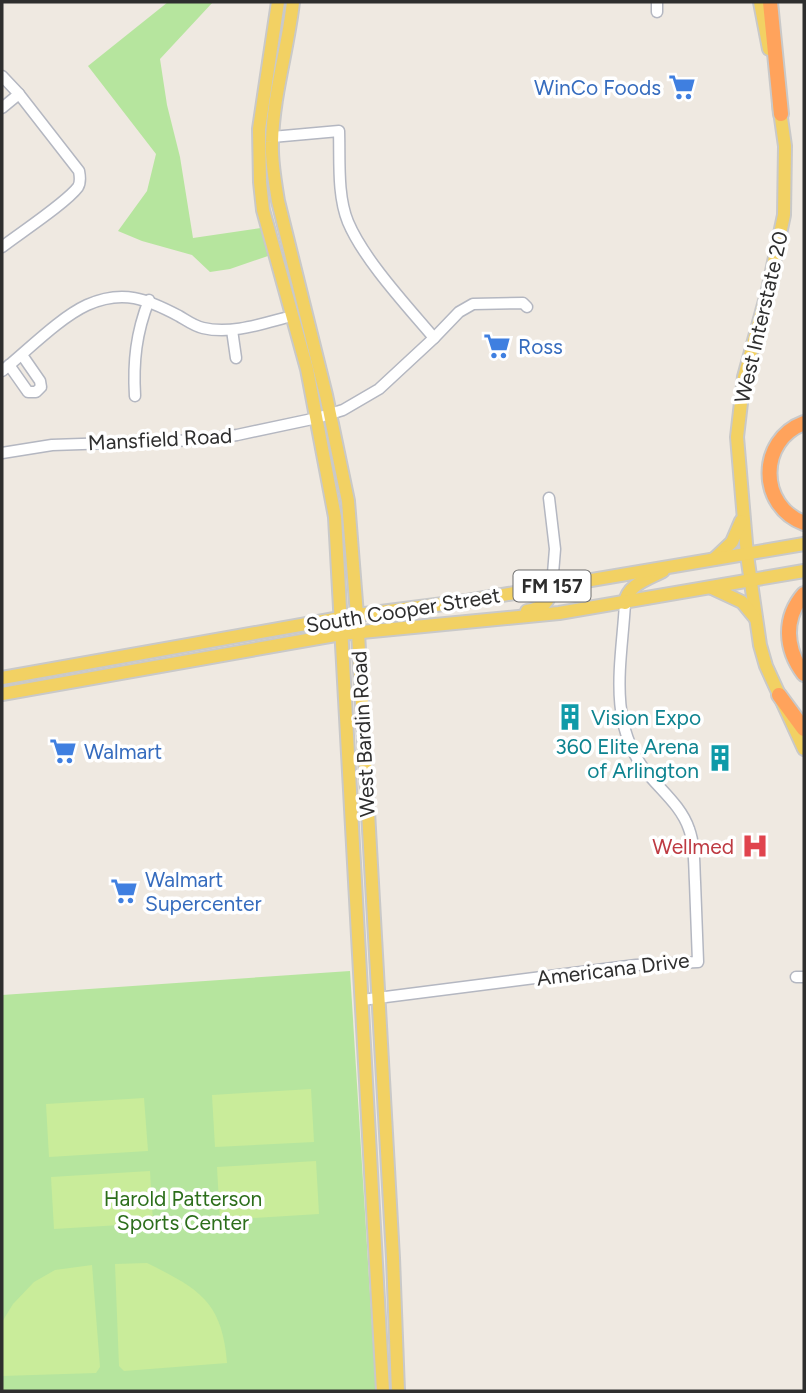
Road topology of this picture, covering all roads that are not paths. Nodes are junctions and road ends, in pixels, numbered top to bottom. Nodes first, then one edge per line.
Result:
1 (278, 2) edge
2 (293, 2) edge
3 (760, 2) edge
4 (770, 2) edge
5 (2, 76) edge
6 (19, 94) junction
7 (2, 108) edge
8 (781, 114) junction
9 (272, 137) junction
10 (2, 247) edge
11 (149, 300) junction
12 (527, 307) dead end
13 (292, 316) junction
14 (232, 330) junction
15 (434, 338) junction
16 (22, 355) junction
17 (236, 358) dead end
18 (5, 368) edge
19 (135, 396) dead end
20 (323, 416) junction
21 (804, 423) edge
22 (2, 453) edge
23 (549, 498) dead end
24 (743, 510) junction
25 (804, 523) edge
26 (804, 544) edge
27 (747, 555) junction
28 (711, 561) junction
29 (670, 568) junction
30 (804, 571) edge
31 (752, 581) junction
32 (552, 586) junction
33 (712, 588) junction
34 (804, 594) edge
35 (625, 603) junction
36 (357, 615) junction
37 (340, 618) junction
38 (493, 619) junction
39 (757, 620) junction
40 (358, 631) junction
41 (341, 634) junction
42 (804, 674) edge
43 (2, 678) edge
44 (2, 694) edge
45 (779, 695) junction
46 (804, 729) edge
47 (804, 749) edge
48 (368, 820) junction
49 (353, 822) junction
50 (377, 998) junction
51 (362, 1000) junction
52 (393, 1258) junction
53 (378, 1259) junction
54 (383, 1391) edge
55 (398, 1391) edge

1 - 13 main road, West Bardin Road
2 - 9 main road, West Bardin Road
3 - 8 main road, West Interstate 20
4 - 8 highway
5 - 6 street
6 - 7 street
6 - 10 street
8 - 24 main road, West Interstate 20
9 - 15 street
9 - 20 main road, West Bardin Road
11 - 14 street
11 - 16 street
11 - 19 street
12 - 15 street, Mansfield Road
13 - 14 street
13 - 20 main road, West Bardin Road
14 - 17 street
15 - 20 street, Mansfield Road
16 - 18 street
16 - 18 street
20 - 22 street, Mansfield Road
20 - 36 main road, West Bardin Road
20 - 37 main road, West Bardin Road
21 - 25 highway
23 - 32 street
24 - 27 main road, West Interstate 20
24 - 28 main road
26 - 27 main road, South Cooper Street / FM 157
27 - 28 main road, South Cooper Street / FM 157
27 - 31 main road, West Interstate 20
28 - 29 main road, South Cooper Street / FM 157
29 - 32 main road, South Cooper Street / FM 157
29 - 35 main road
30 - 31 main road, South Cooper Street / FM 157
31 - 33 main road, South Cooper Street / FM 157
31 - 39 main road, West Interstate 20
32 - 36 main road, South Cooper Street / FM 157
32 - 38 main road
33 - 35 main road, South Cooper Street / FM 157
33 - 39 main road
34 - 42 highway
35 - 38 main road, South Cooper Street / FM 157
35 - 50 street, Americana Drive
36 - 37 main road, South Cooper Street / FM 157
36 - 40 main road, West Bardin Road
37 - 41 main road, West Bardin Road
37 - 43 main road, South Cooper Street / FM 157
38 - 40 main road, South Cooper Street / FM 157
39 - 45 main road, West Interstate 20
40 - 41 main road, South Cooper Street / FM 157
40 - 48 main road, West Bardin Road
41 - 44 main road, South Cooper Street / FM 157
41 - 49 main road, West Bardin Road
45 - 46 highway
45 - 47 main road, West Interstate 20
48 - 49 main road
48 - 50 main road, West Bardin Road
49 - 51 main road, West Bardin Road
50 - 51 street, Americana Drive
50 - 52 main road, West Bardin Road
51 - 53 main road, West Bardin Road
52 - 53 main road
52 - 55 main road, West Bardin Road
53 - 54 main road, West Bardin Road

